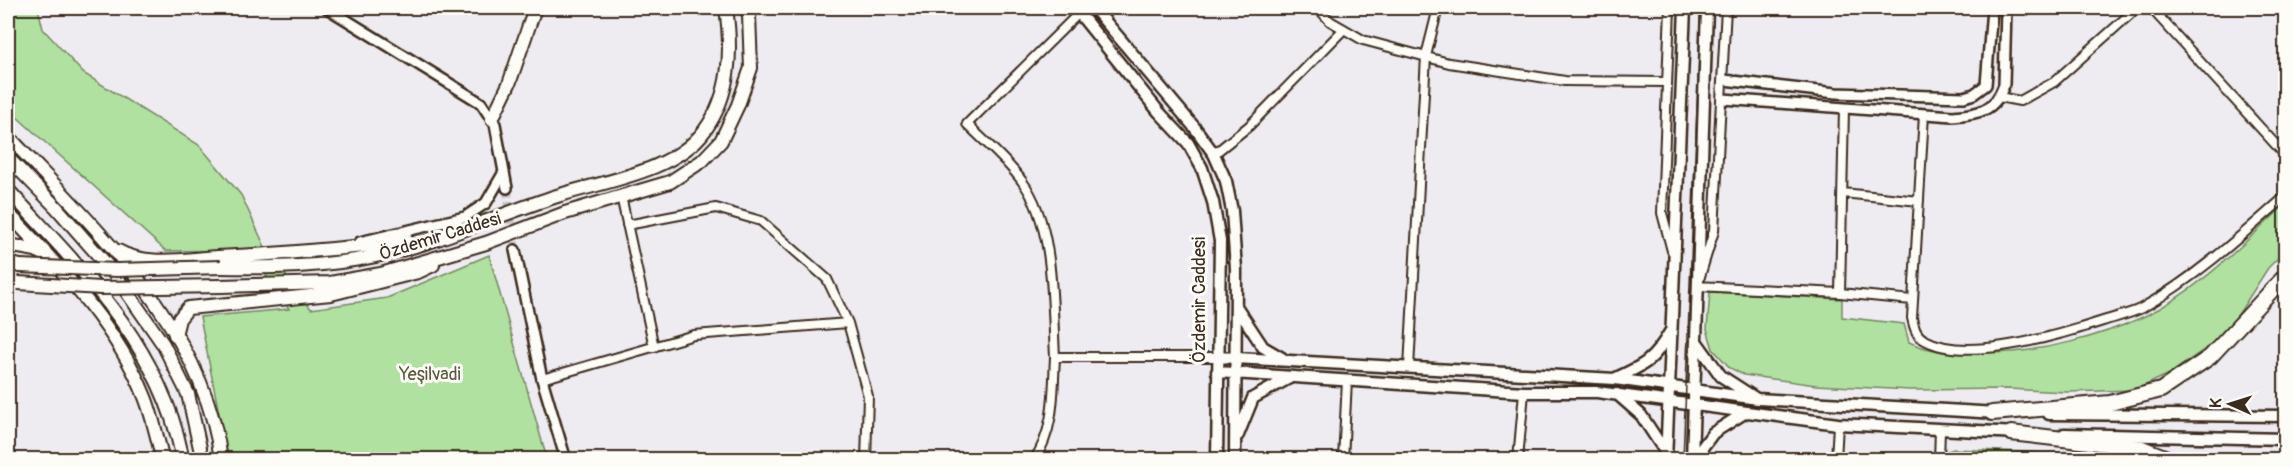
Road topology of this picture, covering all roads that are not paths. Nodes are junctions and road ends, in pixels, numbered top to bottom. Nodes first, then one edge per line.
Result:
1 (327, 8) edge
2 (535, 8) edge
3 (726, 8) edge
4 (746, 8) edge
5 (1094, 8) edge
6 (1318, 8) edge
7 (1438, 8) edge
8 (1670, 8) edge
9 (1684, 8) edge
10 (1707, 8) edge
11 (1726, 8) edge
12 (1992, 8) edge
13 (2007, 8) edge
14 (2137, 8) edge
15 (2151, 8) edge
16 (1077, 10) edge
17 (1344, 29) junction
18 (1426, 56) junction
19 (1724, 80) junction
20 (1667, 82) junction
21 (1740, 82) junction
22 (1999, 97) junction
23 (1723, 99) junction
24 (1738, 100) junction
25 (1844, 109) junction
26 (1924, 114) junction
27 (492, 119) junction
28 (8, 136) edge
29 (1214, 154) junction
30 (2286, 156) edge
31 (8, 158) edge
32 (504, 172) junction
33 (507, 188) tunnel mouth
34 (8, 190) edge
35 (1843, 193) junction
36 (621, 196) junction
37 (2286, 196) edge
38 (1918, 201) junction
39 (8, 213) edge
40 (627, 225) junction
41 (444, 237) junction
42 (8, 245) edge
43 (114, 249) junction
44 (515, 250) tunnel mouth
45 (458, 252) junction
46 (314, 253) junction
47 (53, 260) junction
48 (1675, 263) junction
49 (14, 265) edge
50 (2286, 275) edge
51 (13, 282) edge
52 (1697, 286) junction
53 (1840, 292) junction
54 (1912, 300) junction
55 (1236, 306) junction
56 (848, 323) junction
57 (1672, 329) junction
58 (175, 335) junction
59 (1695, 339) junction
60 (654, 347) junction
61 (1055, 357) junction
62 (1218, 357) junction
63 (1235, 358) junction
64 (1285, 360) junction
65 (1409, 368) junction
66 (1217, 372) junction
67 (1235, 373) junction
68 (1291, 377) junction
69 (542, 379) junction
70 (1615, 379) junction
71 (1347, 380) junction
72 (1670, 385) junction
73 (1694, 390) junction
74 (1524, 392) junction
75 (1617, 394) junction
76 (1758, 399) junction
77 (1669, 400) junction
78 (1693, 404) junction
79 (1746, 412) junction
80 (1992, 413) junction
81 (2286, 416) edge
82 (1838, 424) junction
83 (1940, 429) junction
84 (2011, 433) junction
85 (2286, 439) edge
86 (1235, 440) junction
87 (200, 448) dead end
88 (181, 452) dead end
89 (219, 456) edge
90 (1666, 457) edge
91 (163, 459) edge
92 (566, 459) edge
93 (866, 459) edge
94 (1034, 459) edge
95 (1217, 459) edge
96 (1234, 459) edge
97 (1343, 459) edge
98 (1518, 459) edge
99 (1692, 459) edge
100 (1836, 459) edge
101 (1939, 459) edge
102 (2172, 459) edge

1 - 27 street
2 - 27 main road
3 - 41 main road, Özdemir Caddesi
4 - 36 main road, Özdemir Caddesi
5 - 29 main road, Özdemir Caddesi
6 - 17 street
7 - 18 street
8 - 20 street
9 - 48 main road
10 - 52 main road
11 - 19 street
12 - 21 street
13 - 22 street
14 - 22 street
15 - 30 street
16 - 61 street
16 - 62 main road, Özdemir Caddesi
17 - 18 street
17 - 29 street
18 - 20 street
18 - 65 street
19 - 21 street
19 - 23 street
20 - 48 street
21 - 24 street
22 - 26 street
23 - 24 street
23 - 52 street
24 - 25 street
25 - 26 street
25 - 35 street
26 - 38 street
27 - 32 street
28 - 43 main road
29 - 55 main road, Özdemir Caddesi
31 - 87 main road
32 - 33 street
32 - 46 street
34 - 88 main road
35 - 38 street
35 - 53 street
36 - 40 street
36 - 45 main road, Özdemir Caddesi
37 - 54 street
38 - 54 street
39 - 47 main road
40 - 56 street
40 - 60 street
41 - 46 main road
41 - 49 main road, Özdemir Caddesi, bridge
42 - 47 main road
43 - 46 main road
43 - 58 main road
44 - 69 street
45 - 51 main road, Özdemir Caddesi, bridge
45 - 58 main road
47 - 91 main road
48 - 57 main road
50 - 80 highway
52 - 53 street
52 - 59 main road
53 - 54 street
55 - 63 main road, Özdemir Caddesi
55 - 64 main road
56 - 60 street
56 - 93 street
57 - 70 main road
57 - 72 main road
58 - 89 main road
59 - 73 main road
59 - 76 main road
60 - 69 street
61 - 62 street
61 - 94 street
62 - 63 main road
62 - 66 main road, Özdemir Caddesi
63 - 64 main road
63 - 67 main road, Özdemir Caddesi
64 - 65 main road
65 - 70 main road
66 - 67 main road
66 - 95 main road, Özdemir Caddesi
67 - 68 main road
67 - 86 main road, Özdemir Caddesi
68 - 71 main road
68 - 86 main road
69 - 92 street
70 - 72 main road
71 - 74 main road
71 - 97 street
72 - 73 main road
72 - 77 main road
73 - 76 main road
73 - 78 main road
74 - 75 main road
74 - 98 street
75 - 77 main road
75 - 90 main road
76 - 80 main road
77 - 78 main road
77 - 90 main road
78 - 79 main road
78 - 99 main road
79 - 82 main road
79 - 99 main road
80 - 81 main road
82 - 83 main road
82 - 100 street
83 - 84 main road
83 - 101 street
84 - 85 main road
84 - 102 highway
86 - 96 main road, Özdemir Caddesi

